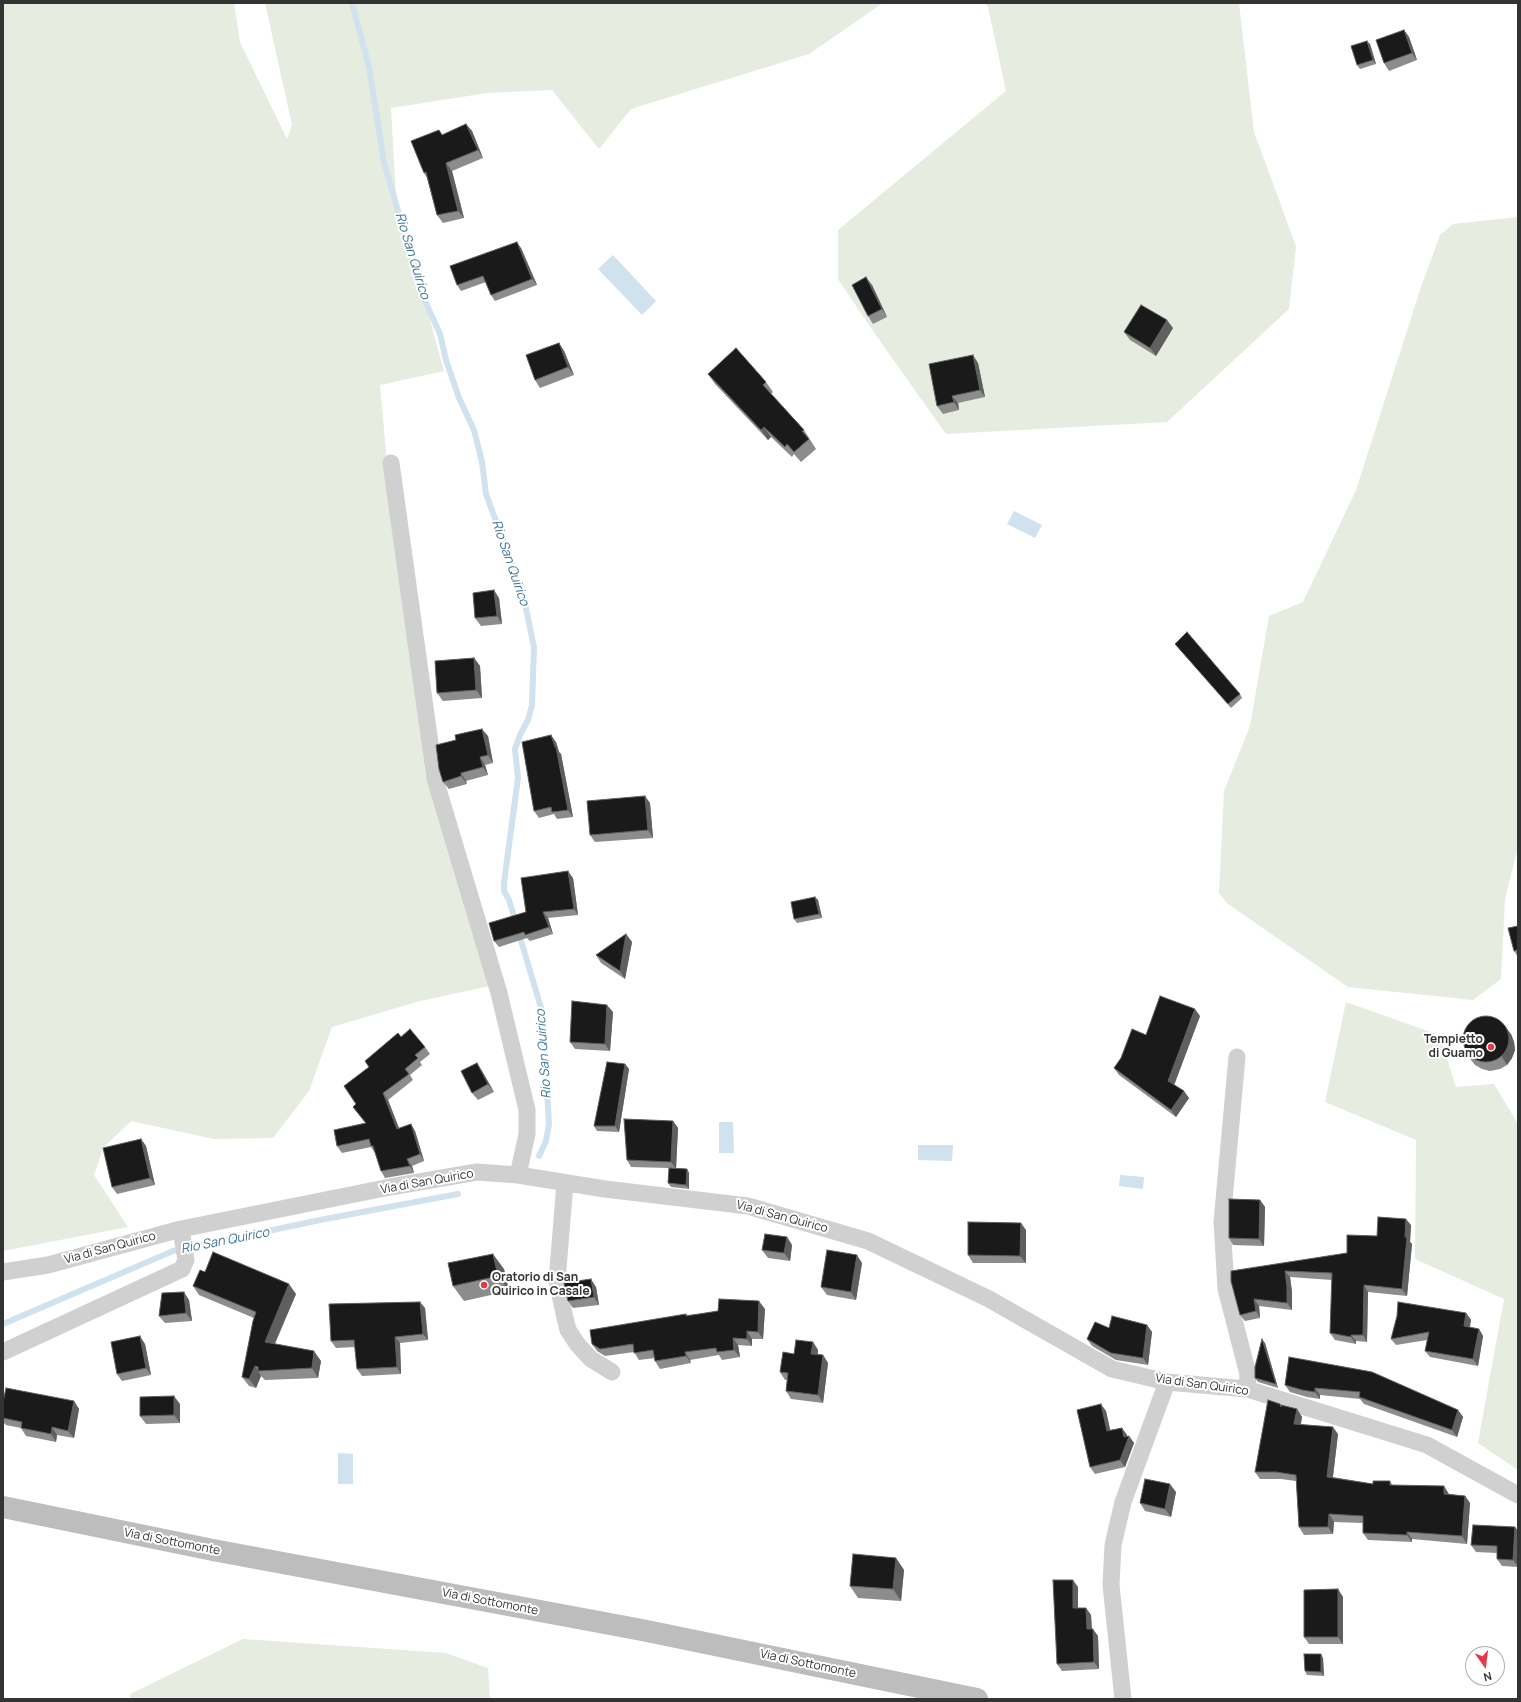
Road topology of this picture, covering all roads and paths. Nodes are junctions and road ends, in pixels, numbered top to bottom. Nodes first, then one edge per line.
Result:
1 (391, 463) dead end
2 (1237, 1058) dead end
3 (518, 1175) junction
4 (565, 1183) junction
5 (182, 1232) junction
6 (3, 1272) edge
7 (3, 1352) edge
8 (612, 1372) dead end
9 (1167, 1382) junction
10 (1247, 1389) junction
11 (1518, 1496) edge
12 (3, 1507) edge
13 (977, 1699) edge
14 (1123, 1699) edge

1 - 3 street
2 - 10 street
3 - 4 street, Via di San Quirico
3 - 5 street, Via di San Quirico
4 - 8 street
4 - 9 street, Via di San Quirico
5 - 6 street, Via di San Quirico
5 - 7 street
9 - 10 street, Via di San Quirico
9 - 14 street
10 - 11 street, Via di San Quirico
12 - 13 main road, Via di Sottomonte

